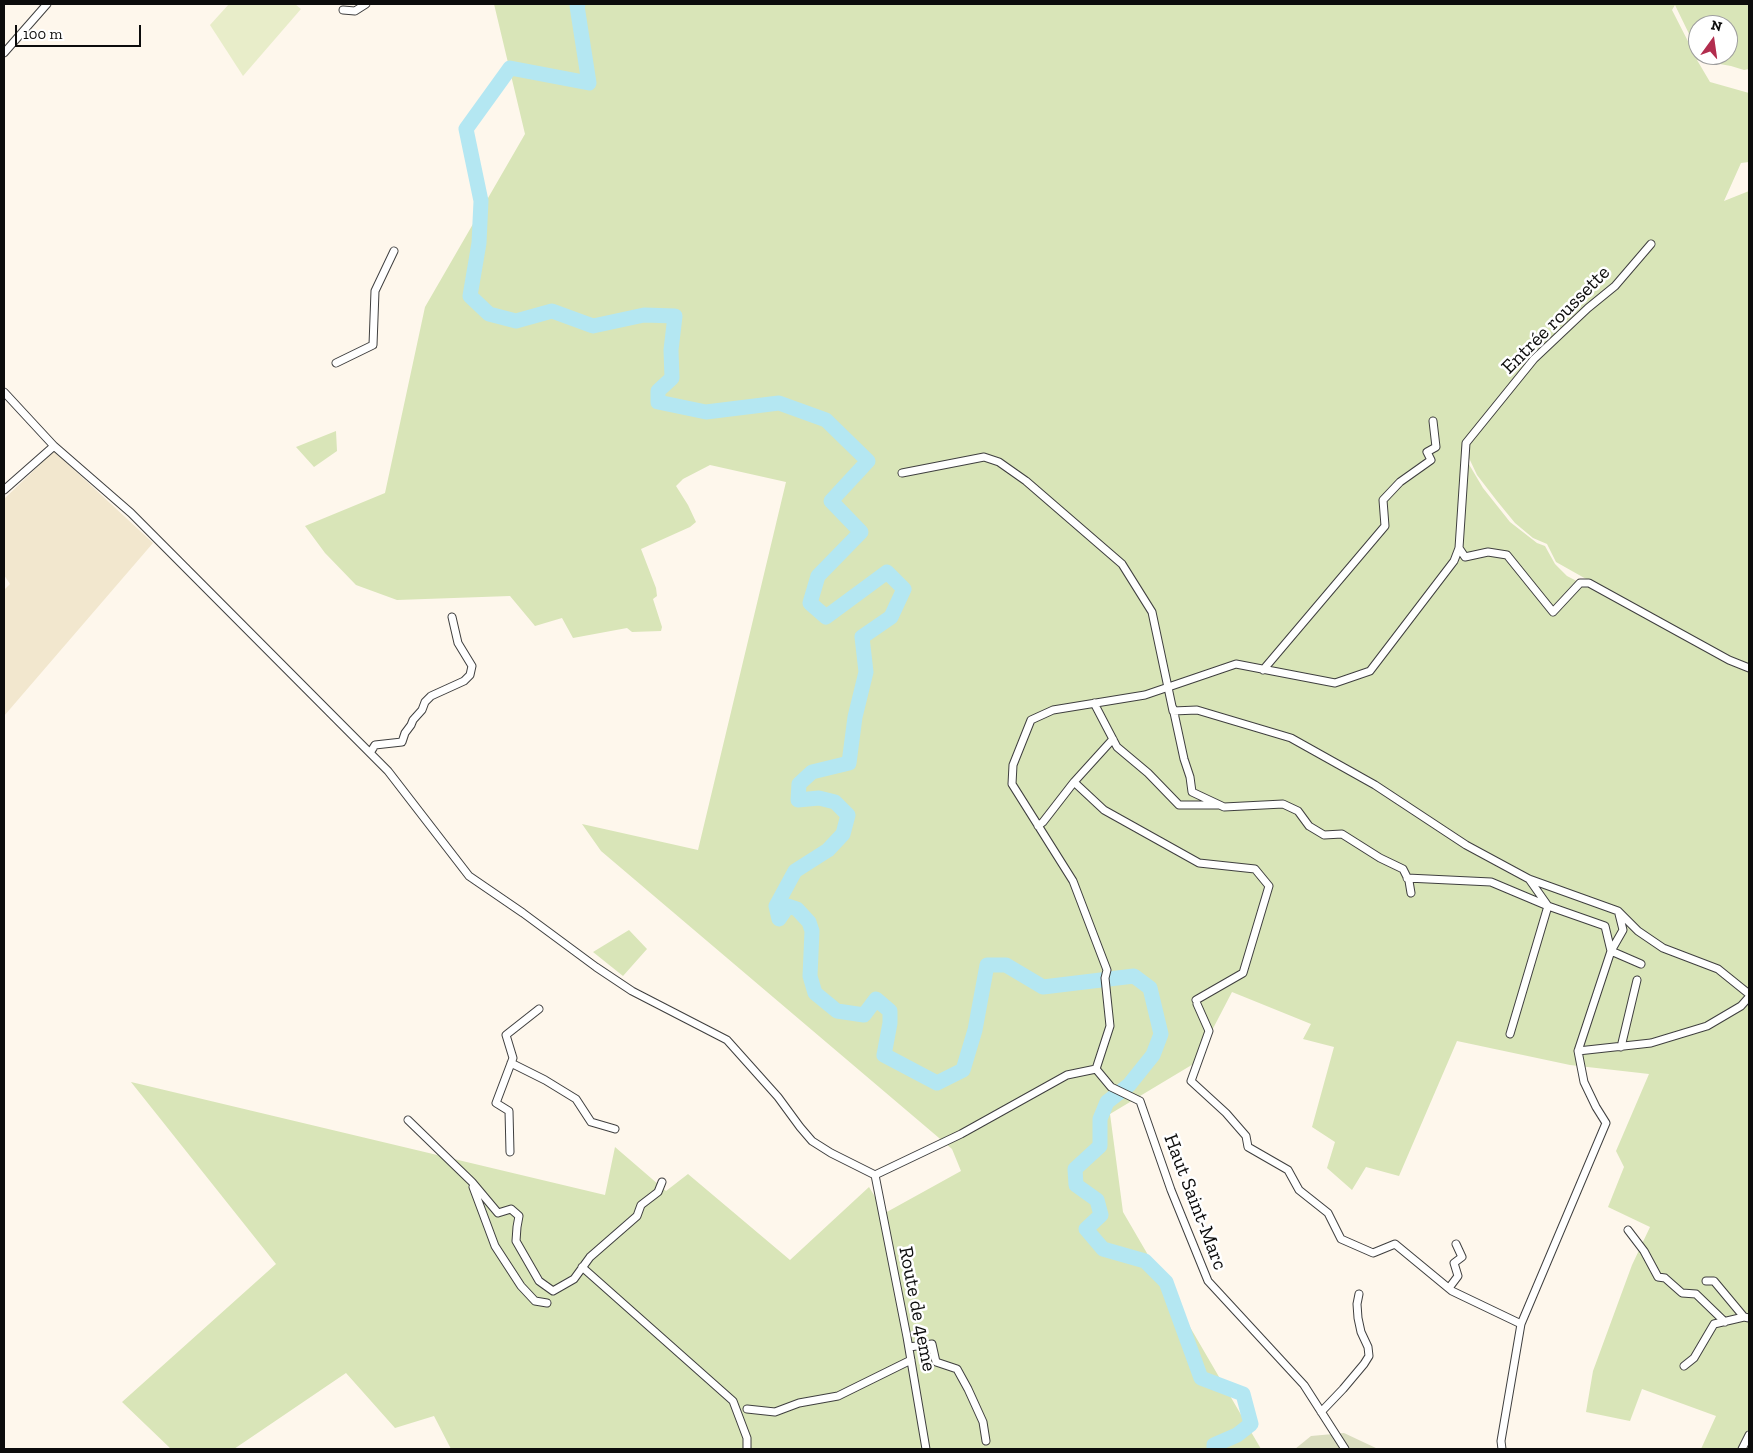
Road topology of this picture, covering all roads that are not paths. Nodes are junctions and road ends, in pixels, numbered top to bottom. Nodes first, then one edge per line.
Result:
1 (46, 4) edge
2 (366, 4) edge
3 (344, 10) dead end
4 (4, 54) edge
5 (1651, 244) dead end
6 (394, 251) dead end
7 (336, 363) dead end
8 (4, 392) edge
9 (1433, 421) dead end
10 (54, 446) junction
11 (902, 473) dead end
12 (4, 490) edge
13 (1459, 548) junction
14 (452, 617) dead end
15 (1749, 668) edge
16 (1263, 670) junction
17 (1168, 686) junction
18 (1094, 703) junction
19 (1172, 707) junction
20 (1113, 739) junction
21 (370, 753) junction
22 (1074, 782) junction
23 (1220, 804) junction
24 (1038, 826) junction
25 (1407, 878) junction
26 (1529, 879) junction
27 (1411, 893) dead end
28 (1548, 906) junction
29 (1618, 911) junction
30 (1611, 951) junction
31 (1641, 964) dead end
32 (1637, 980) dead end
33 (1749, 995) edge
34 (539, 1009) dead end
35 (1510, 1034) dead end
36 (1621, 1047) junction
37 (1578, 1051) junction
38 (511, 1063) junction
39 (1096, 1069) junction
40 (408, 1120) dead end
41 (615, 1129) dead end
42 (510, 1152) dead end
43 (874, 1175) junction
44 (472, 1182) junction
45 (662, 1182) dead end
46 (1628, 1230) dead end
47 (1456, 1244) dead end
48 (582, 1267) junction
49 (1706, 1281) dead end
50 (1449, 1288) junction
51 (1359, 1294) dead end
52 (547, 1302) dead end
53 (1747, 1318) edge
54 (1725, 1322) junction
55 (1521, 1324) junction
56 (909, 1347) junction
57 (911, 1360) junction
58 (1684, 1366) dead end
59 (747, 1409) dead end
60 (1321, 1412) junction
61 (1749, 1435) edge
62 (986, 1441) dead end
63 (747, 1449) edge
64 (926, 1449) edge
65 (1345, 1449) edge
66 (1502, 1449) edge
67 (1742, 1449) edge

1 - 4 street
2 - 3 street
5 - 13 street, Entrée roussette
6 - 7 street
8 - 10 street
9 - 16 street
10 - 12 street
10 - 21 street
11 - 17 street
13 - 15 street
13 - 16 street, Entrée roussette
14 - 21 street
16 - 17 street, Entrée roussette
17 - 18 street, Entrée roussette
17 - 19 street
18 - 20 street
18 - 24 street, Entrée roussette
19 - 23 street
19 - 26 street
20 - 22 street
20 - 23 street
21 - 43 street
22 - 24 street
22 - 50 street
23 - 25 street
24 - 39 street, Entrée roussette
25 - 27 street
25 - 28 street
26 - 28 street
26 - 29 street
28 - 30 street
28 - 35 street
29 - 30 street
29 - 33 street
30 - 31 street
30 - 37 street
32 - 36 street
33 - 36 street
34 - 38 street
36 - 37 street
37 - 55 street
38 - 41 street
38 - 42 street
39 - 43 street
39 - 60 street, Haut Saint-Marc
40 - 44 street
43 - 56 street, Route de 4eme
44 - 48 street
44 - 52 street
45 - 48 street
46 - 54 street
47 - 50 street
48 - 63 street
49 - 53 street
50 - 55 street
51 - 60 street
53 - 54 street
54 - 58 street
55 - 66 street
56 - 57 street, Route de 4eme
56 - 62 street
57 - 59 street
57 - 64 street, Route de 4eme
60 - 65 street, Haut Saint-Marc
61 - 67 street

